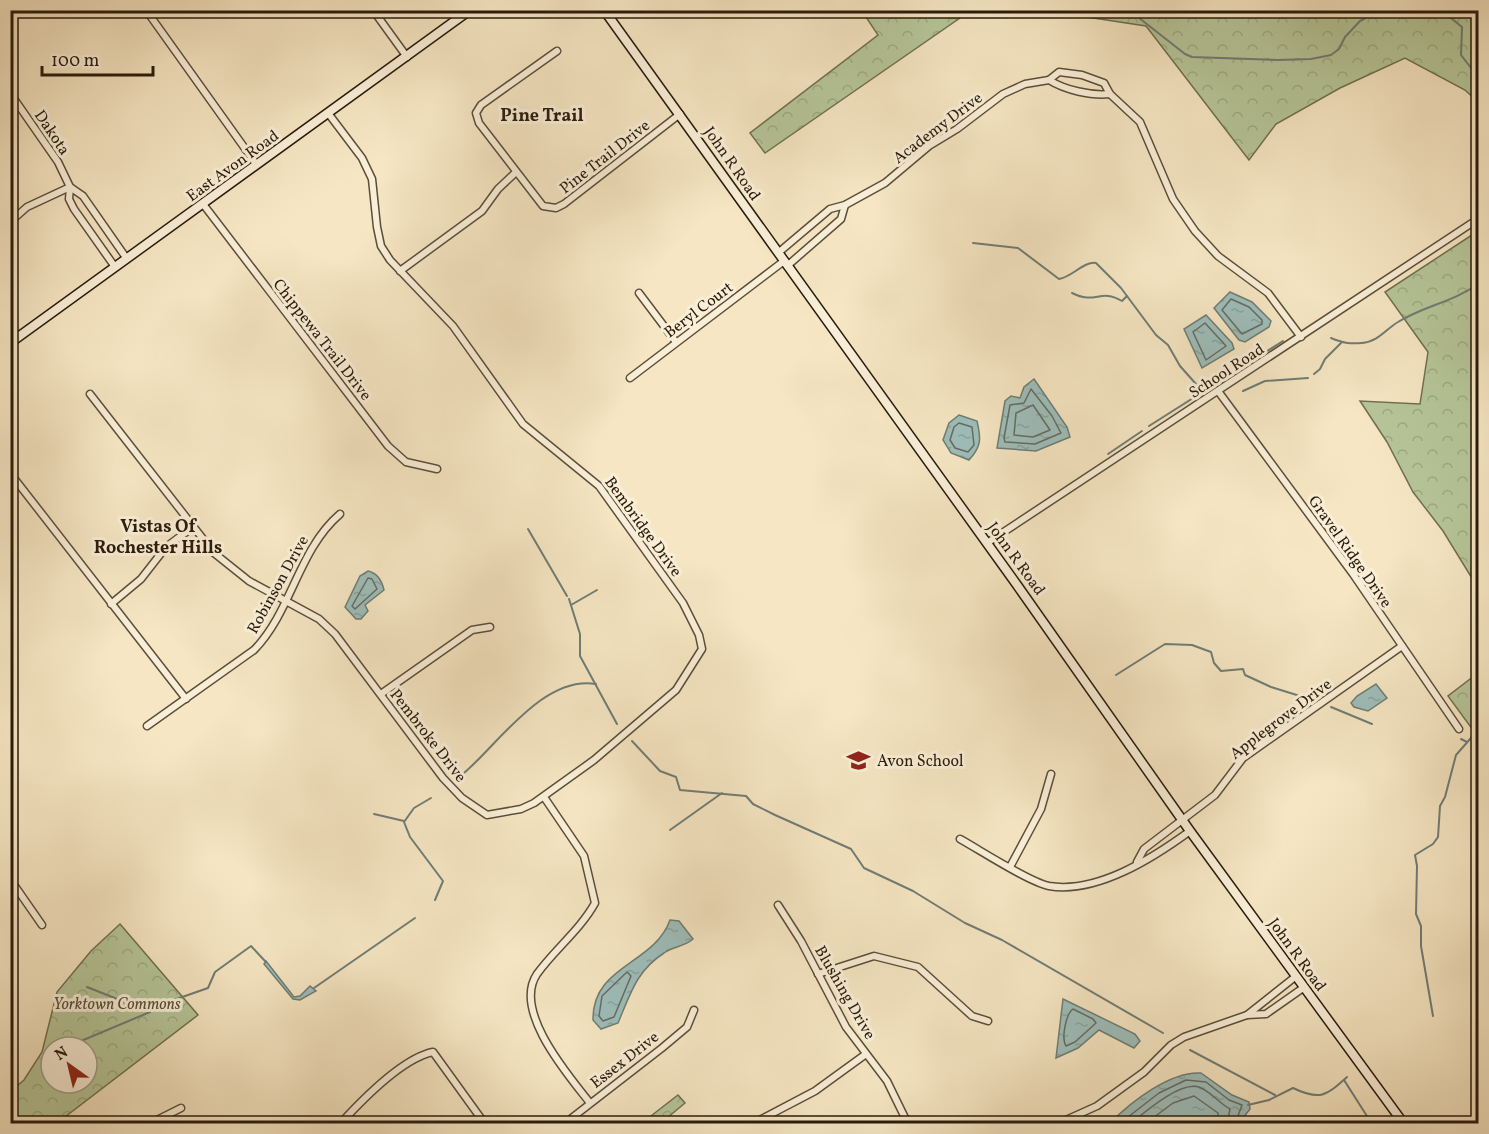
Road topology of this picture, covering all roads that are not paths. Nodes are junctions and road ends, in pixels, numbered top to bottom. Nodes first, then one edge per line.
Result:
1 (146, 10) edge
2 (373, 10) edge
3 (470, 10) edge
4 (604, 10) edge
5 (557, 51) dead end
6 (406, 57) junction
7 (1049, 80) junction
8 (10, 93) edge
9 (1110, 94) junction
10 (328, 113) junction
11 (680, 114) junction
12 (256, 165) junction
13 (515, 173) junction
14 (70, 187) junction
15 (203, 204) junction
16 (845, 205) junction
17 (1479, 219) edge
18 (10, 222) edge
19 (778, 254) junction
20 (127, 259) junction
21 (785, 264) junction
22 (115, 267) junction
23 (400, 271) junction
24 (639, 293) dead end
25 (1301, 337) junction
26 (676, 342) junction
27 (10, 343) edge
28 (630, 378) dead end
29 (1218, 391) junction
30 (90, 394) dead end
31 (437, 469) dead end
32 (10, 473) edge
33 (340, 514) dead end
34 (193, 527) junction
35 (987, 543) junction
36 (286, 599) junction
37 (111, 604) junction
38 (490, 627) dead end
39 (1402, 646) junction
40 (381, 694) junction
41 (186, 699) junction
42 (147, 726) dead end
43 (1459, 729) dead end
44 (1051, 774) dead end
45 (544, 797) junction
46 (1182, 820) junction
47 (1190, 831) junction
48 (960, 839) dead end
49 (1137, 862) junction
50 (1010, 867) junction
51 (10, 879) edge
52 (778, 905) dead end
53 (42, 925) dead end
54 (818, 974) junction
55 (1295, 977) junction
56 (1303, 988) junction
57 (694, 1010) dead end
58 (1247, 1016) junction
59 (988, 1021) dead end
60 (866, 1054) junction
61 (590, 1103) junction
62 (181, 1108) dead end
63 (149, 1124) edge
64 (340, 1124) edge
65 (485, 1124) edge
66 (564, 1124) edge
67 (752, 1124) edge
68 (908, 1124) edge
69 (1058, 1124) edge
70 (1404, 1124) edge

1 - 12 street
2 - 6 street
3 - 6 main road, East Avon Road
4 - 11 main road, John R Road
5 - 13 street, Pine Trail Drive
6 - 10 main road, East Avon Road
7 - 9 street
7 - 9 street, Academy Drive
7 - 16 street, Academy Drive
8 - 14 street, Dakota
9 - 25 street, Academy Drive
10 - 12 main road, East Avon Road
10 - 23 street, Bembridge Drive
11 - 13 street, Pine Trail Drive
11 - 19 main road, John R Road
12 - 15 main road, East Avon Road
13 - 23 street
14 - 18 street
14 - 20 street, Dakota
14 - 22 street, Dakota
15 - 20 main road, East Avon Road
15 - 31 street, Chippewa Trail Drive
16 - 19 street, Academy Drive
16 - 21 street, Academy Drive
17 - 25 street, School Road
19 - 21 main road, John R Road
20 - 22 main road, East Avon Road
21 - 26 street, Beryl Court
21 - 35 main road, John R Road
22 - 27 main road, East Avon Road
23 - 45 street, Bembridge Drive
24 - 26 street
25 - 29 street, School Road
26 - 28 street, Beryl Court
29 - 35 street, School Road
29 - 39 street, Gravel Ridge Drive
30 - 34 street, Pembroke Drive
32 - 37 street
33 - 36 street, Robinson Drive
34 - 36 street, Pembroke Drive
34 - 37 street
35 - 46 main road, John R Road
36 - 40 street, Pembroke Drive
36 - 41 street, Robinson Drive
37 - 41 street
38 - 40 street
39 - 43 street, Gravel Ridge Drive
39 - 46 street, Applegrove Drive
40 - 45 street, Pembroke Drive
41 - 42 street, Robinson Drive
44 - 50 street
45 - 61 street
46 - 47 main road, John R Road
46 - 49 street, Applegrove Drive
47 - 49 street
47 - 55 main road, John R Road
48 - 50 street
49 - 50 street
51 - 53 street
52 - 54 street, Blushing Drive
54 - 59 street
54 - 60 street, Blushing Drive
55 - 56 main road, John R Road
55 - 58 street
56 - 58 street
56 - 70 main road, John R Road
57 - 61 street, Essex Drive
58 - 69 street
60 - 67 street
60 - 68 street, Blushing Drive
61 - 66 street, Essex Drive
62 - 63 street
64 - 65 street

